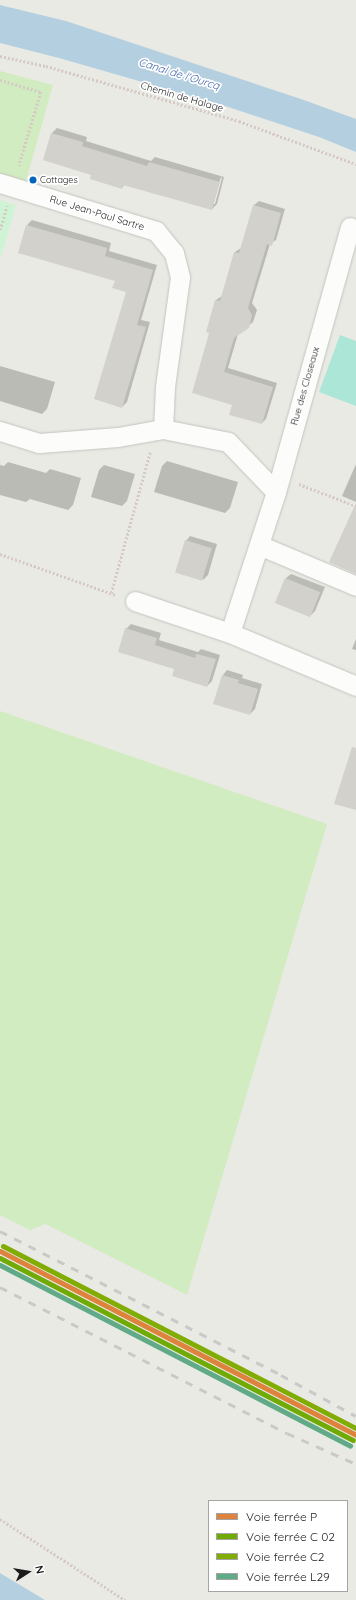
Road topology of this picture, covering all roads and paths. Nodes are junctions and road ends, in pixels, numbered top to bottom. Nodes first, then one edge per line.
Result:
1 (0, 56) edge
2 (0, 80) edge
3 (356, 164) edge
4 (6, 185) edge
5 (350, 227) dead end
6 (0, 230) edge
7 (163, 429) junction
8 (0, 431) edge
9 (278, 484) junction
10 (356, 506) edge
11 (259, 544) junction
12 (0, 554) edge
13 (356, 586) edge
14 (111, 592) junction
15 (136, 601) joint
16 (230, 633) junction
17 (356, 686) edge
18 (0, 1519) edge
19 (125, 1600) edge

1 - 3 path, Chemin de Halage
2 - 4 path
4 - 6 path
4 - 7 street, Rue Jean-Paul Sartre
5 - 9 street, Rue des Closeaux
7 - 8 street
7 - 9 street
7 - 14 path
9 - 10 path
9 - 11 street, Rue des Closeaux
11 - 13 street
11 - 16 street, Rue des Closeaux
12 - 14 path
14 - 15 path
15 - 16 street
16 - 17 street
18 - 19 path

